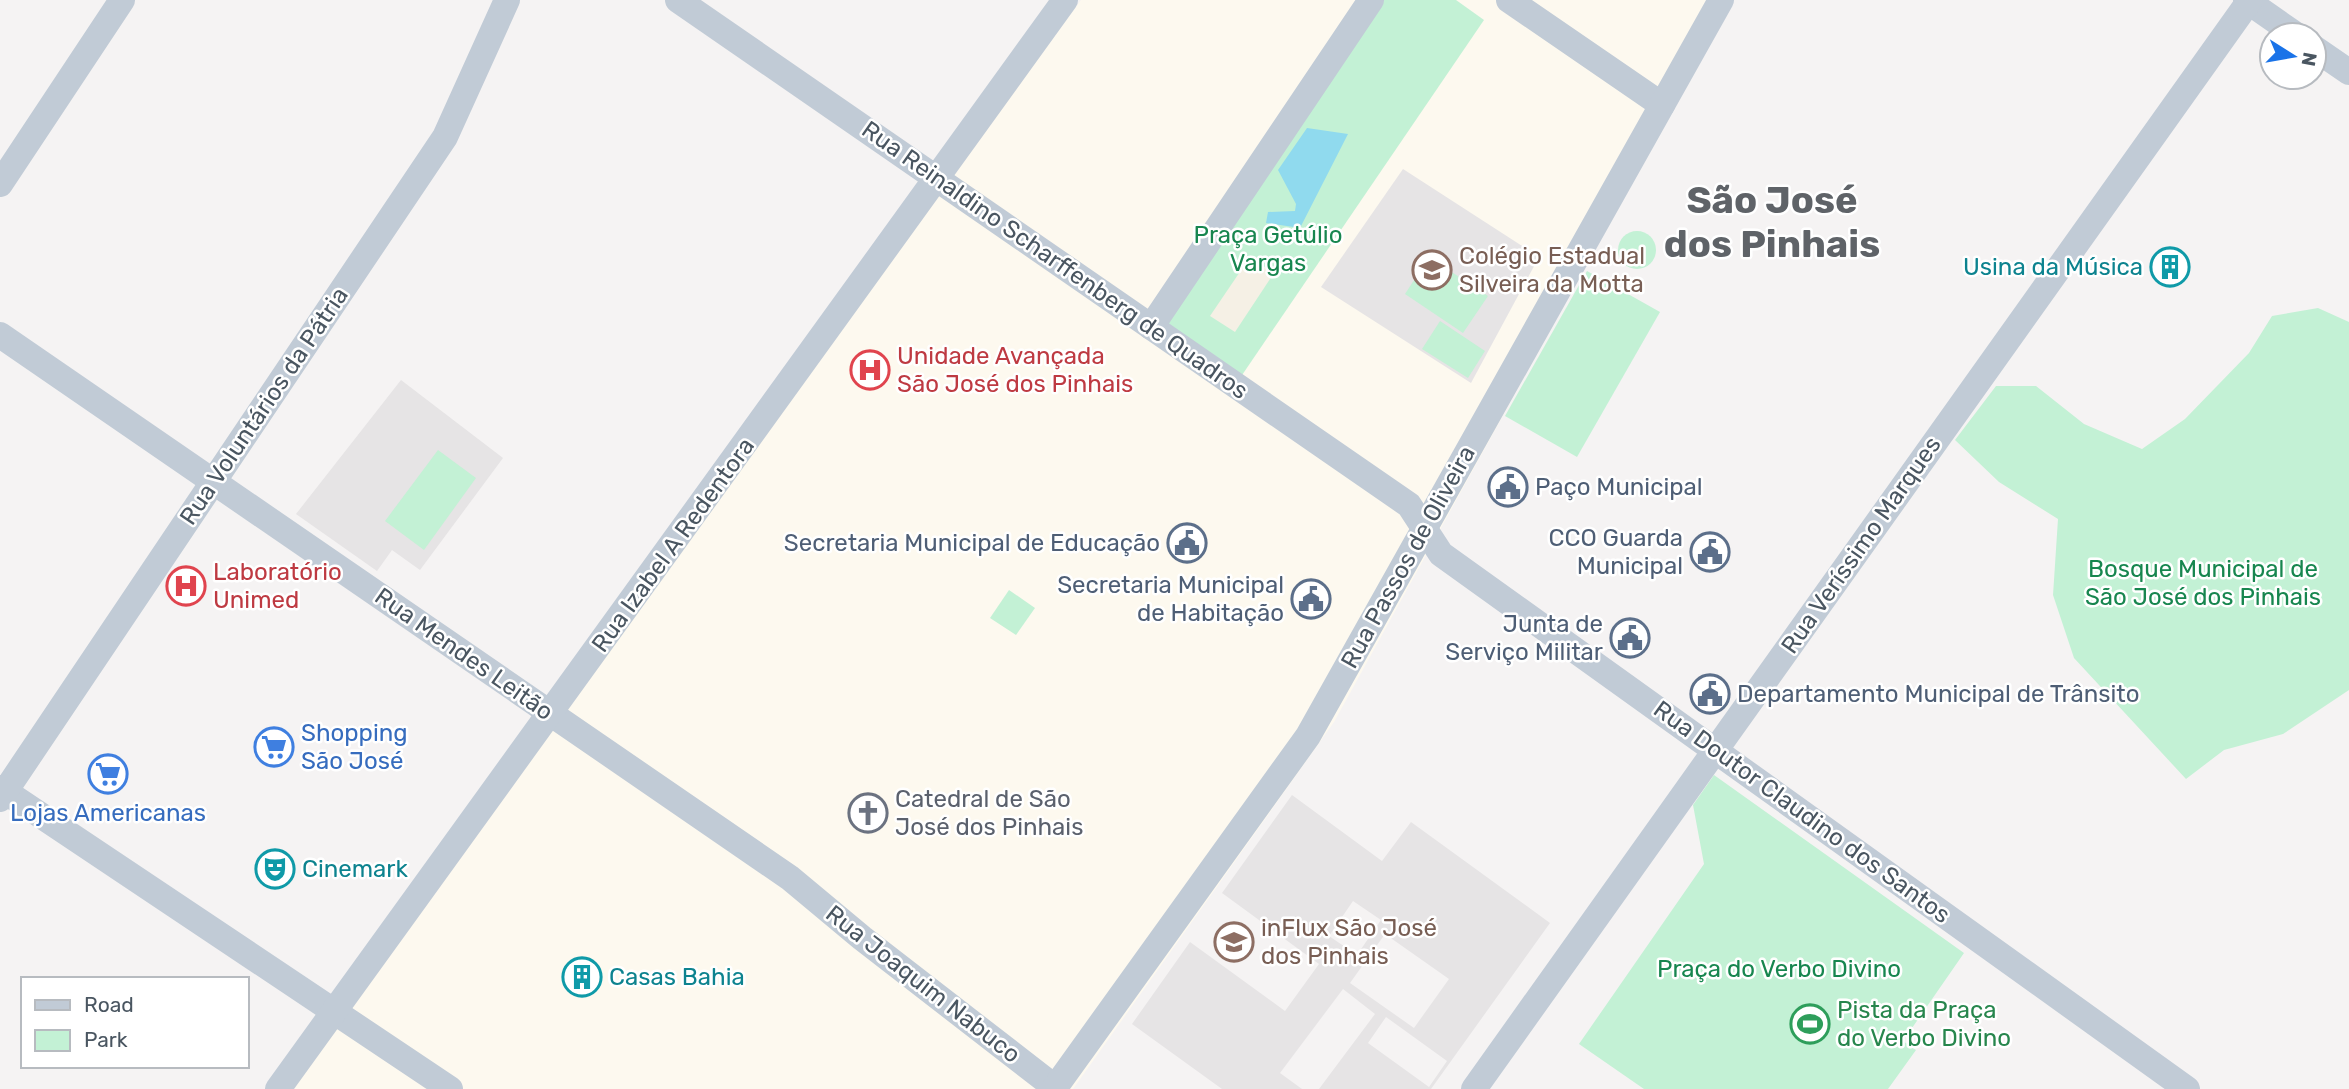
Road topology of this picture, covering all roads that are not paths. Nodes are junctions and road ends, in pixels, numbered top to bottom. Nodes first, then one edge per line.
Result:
1 (121, 0) edge
2 (507, 0) edge
3 (678, 0) edge
4 (1065, 0) edge
5 (1371, 0) edge
6 (1509, 0) edge
7 (1721, 0) edge
8 (2248, 1) edge
9 (2276, 21) edge
10 (2328, 58) edge
11 (2349, 72) edge
12 (1662, 105) junction
13 (937, 179) junction
14 (0, 184) edge
15 (1151, 327) junction
16 (0, 335) edge
17 (213, 482) junction
18 (1424, 528) junction
19 (550, 714) junction
20 (1715, 750) junction
21 (2, 793) edge
22 (790, 878) joint
23 (334, 1012) junction
24 (278, 1089) edge
25 (450, 1089) edge
26 (1056, 1089) edge
27 (1474, 1089) edge
28 (2187, 1089) edge

1 - 14 main road
2 - 17 main road, Rua Voluntários da Pátria
3 - 13 main road, Rua Reinaldino Scharffenberg de Quadros
4 - 13 main road, Rua Izabel A Redentora
5 - 15 main road
6 - 12 main road
7 - 12 main road, Rua Passos de Oliveira
8 - 9 main road
8 - 20 main road, Rua Veríssimo Marques
10 - 11 main road
12 - 18 main road, Rua Passos de Oliveira
13 - 15 main road, Rua Reinaldino Scharffenberg de Quadros
13 - 19 main road, Rua Izabel A Redentora
15 - 18 main road, Rua Reinaldino Scharffenberg de Quadros
16 - 17 main road, Rua Mendes Leitão
17 - 19 main road, Rua Mendes Leitão
17 - 21 main road, Rua Voluntários da Pátria
18 - 20 main road, Rua Doutor Claudino dos Santos
18 - 26 main road, Rua Passos de Oliveira
19 - 22 main road, Rua Mendes Leitão
19 - 23 main road, Rua Izabel A Redentora
20 - 27 main road, Rua Veríssimo Marques
20 - 28 main road, Rua Doutor Claudino dos Santos
21 - 23 main road
22 - 26 main road, Rua Joaquim Nabuco
23 - 24 main road, Rua Izabel A Redentora
23 - 25 main road

